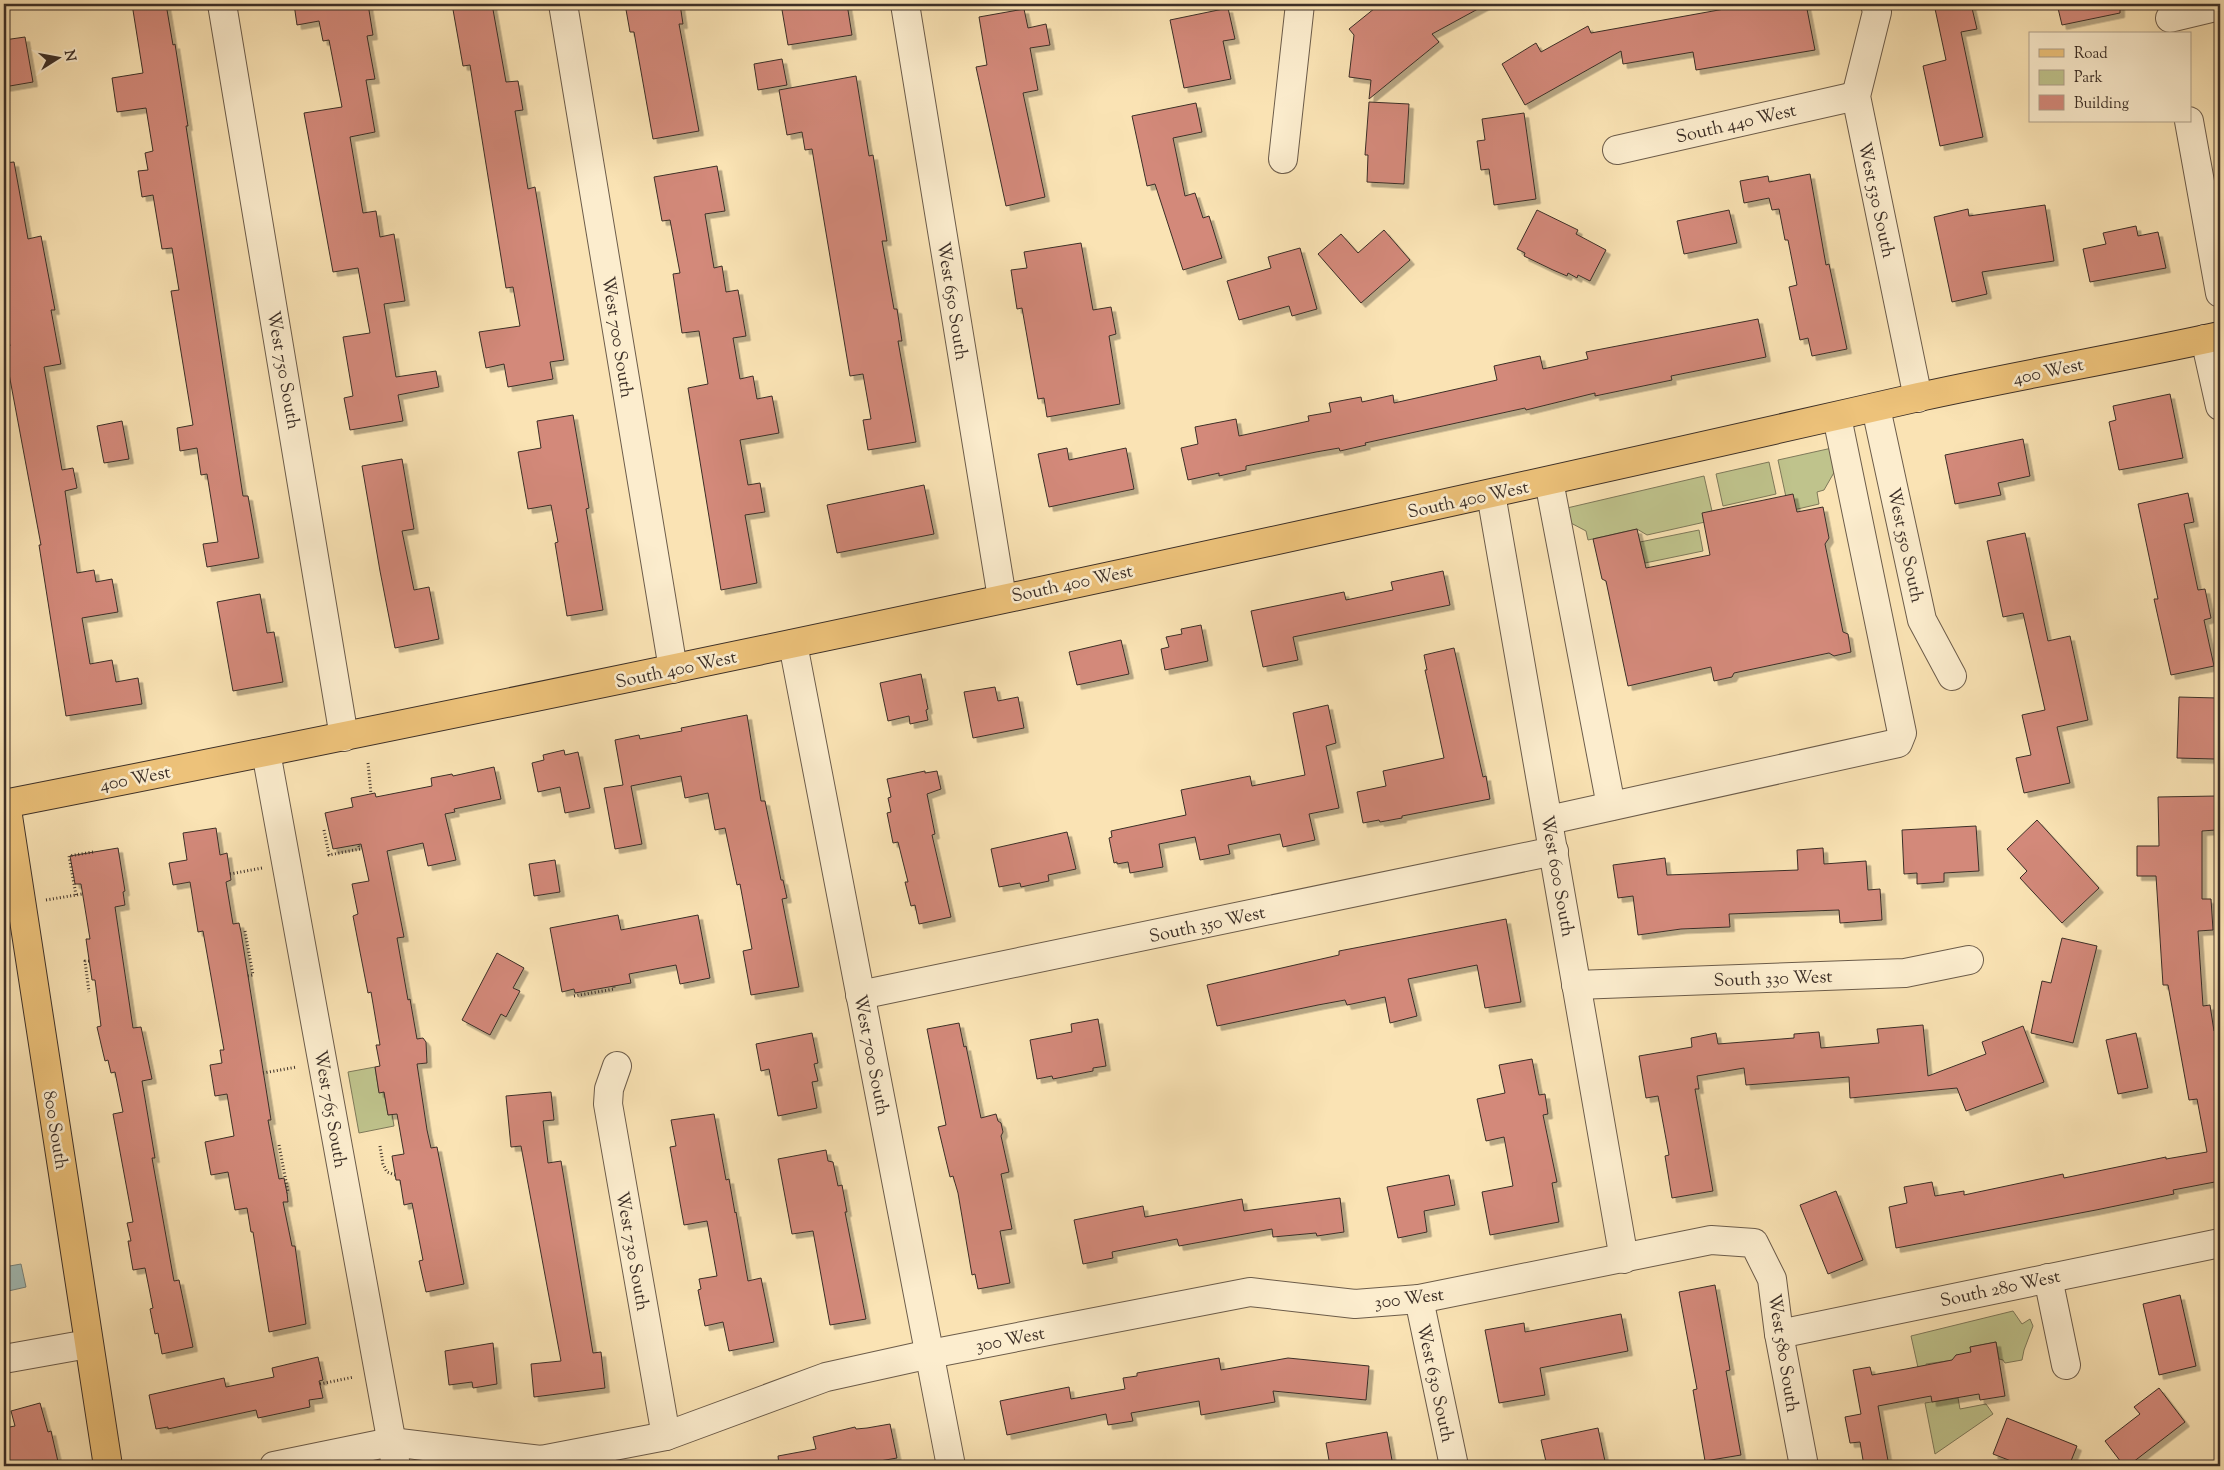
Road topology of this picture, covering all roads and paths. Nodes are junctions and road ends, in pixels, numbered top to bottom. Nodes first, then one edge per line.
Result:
1 (222, 4) edge
2 (563, 4) edge
3 (905, 4) edge
4 (1300, 4) edge
5 (1875, 4) edge
6 (2220, 6) edge
7 (2170, 19) edge
8 (1856, 96) junction
9 (2189, 122) edge
10 (1617, 150) dead end
11 (1283, 159) dead end
12 (2220, 293) edge
13 (2213, 337) edge
14 (1918, 398) junction
15 (2220, 406) edge
16 (1876, 408) junction
17 (1837, 416) junction
18 (1549, 481) junction
19 (1491, 494) junction
20 (1002, 598) junction
21 (792, 644) junction
22 (673, 670) junction
23 (1952, 676) dead end
24 (344, 737) junction
25 (266, 752) junction
26 (368, 763) dead end
27 (371, 794) dead end
28 (4, 800) edge
29 (1611, 806) junction
30 (1549, 820) junction
31 (324, 830) dead end
32 (358, 844) dead end
33 (1554, 851) junction
34 (93, 852) dead end
35 (263, 868) dead end
36 (230, 874) dead end
37 (82, 894) dead end
38 (76, 895) junction
39 (46, 900) dead end
40 (245, 931) dead end
41 (1969, 960) dead end
42 (89, 961) dead end
43 (248, 976) dead end
44 (614, 984) dead end
45 (1576, 985) junction
46 (89, 992) dead end
47 (860, 995) junction
48 (574, 996) dead end
49 (618, 1066) dead end
50 (298, 1067) dead end
51 (263, 1073) dead end
52 (279, 1145) dead end
53 (380, 1146) dead end
54 (395, 1175) dead end
55 (287, 1193) dead end
56 (1754, 1243) joint
57 (2220, 1243) edge
58 (1624, 1259) junction
59 (2048, 1278) junction
60 (1419, 1299) junction
61 (1779, 1334) junction
62 (88, 1344) junction
63 (930, 1354) junction
64 (4, 1359) edge
65 (2066, 1365) dead end
66 (356, 1376) dead end
67 (320, 1384) dead end
68 (666, 1436) junction
69 (394, 1454) edge
70 (108, 1466) edge
71 (274, 1466) edge
72 (951, 1466) edge
73 (1454, 1466) edge
74 (1804, 1466) edge

1 - 24 street, West 750 South
2 - 22 street, West 700 South
3 - 20 street, West 650 South
4 - 11 street
5 - 8 street, West 530 South
6 - 7 street
8 - 10 street, South 440 West
8 - 14 street, West 530 South
9 - 12 street
13 - 14 main road, 400 West
13 - 15 street
14 - 16 main road, 400 West
16 - 17 main road, South 400 West
16 - 23 street, West 550 South
17 - 18 main road, South 400 West
17 - 29 street
18 - 19 main road, South 400 West
18 - 29 street
19 - 20 main road, South 400 West
19 - 30 street, West 600 South
20 - 21 main road, South 400 West
21 - 22 main road, South 400 West
21 - 47 street, West 700 South
22 - 24 main road, South 400 West
24 - 25 main road, South 400 West
25 - 28 main road, 400 West
25 - 69 street, West 765 South
26 - 27 path
28 - 62 main road, 800 South
29 - 30 street
30 - 33 street, West 600 South
31 - 32 path
33 - 45 street, West 600 South
33 - 47 street, South 350 West
34 - 38 path
35 - 36 path
37 - 38 path
38 - 39 path
40 - 43 path
41 - 45 street, South 330 West
42 - 46 path
44 - 48 path
45 - 58 street, West 600 South
47 - 63 street, West 700 South
49 - 68 street, West 730 South
50 - 51 path
52 - 55 path
53 - 54 path
56 - 58 street, 300 West
56 - 61 street, West 580 South
57 - 59 street, South 280 West
58 - 60 street, 300 West
59 - 61 street, South 280 West
59 - 65 street
60 - 63 street, 300 West
60 - 73 street, West 630 South
61 - 74 street, West 580 South
62 - 64 street
62 - 70 main road, 800 South
63 - 68 street, 300 West
63 - 72 street, West 700 South
66 - 67 path
68 - 69 street, 300 West
69 - 71 street, 300 West

